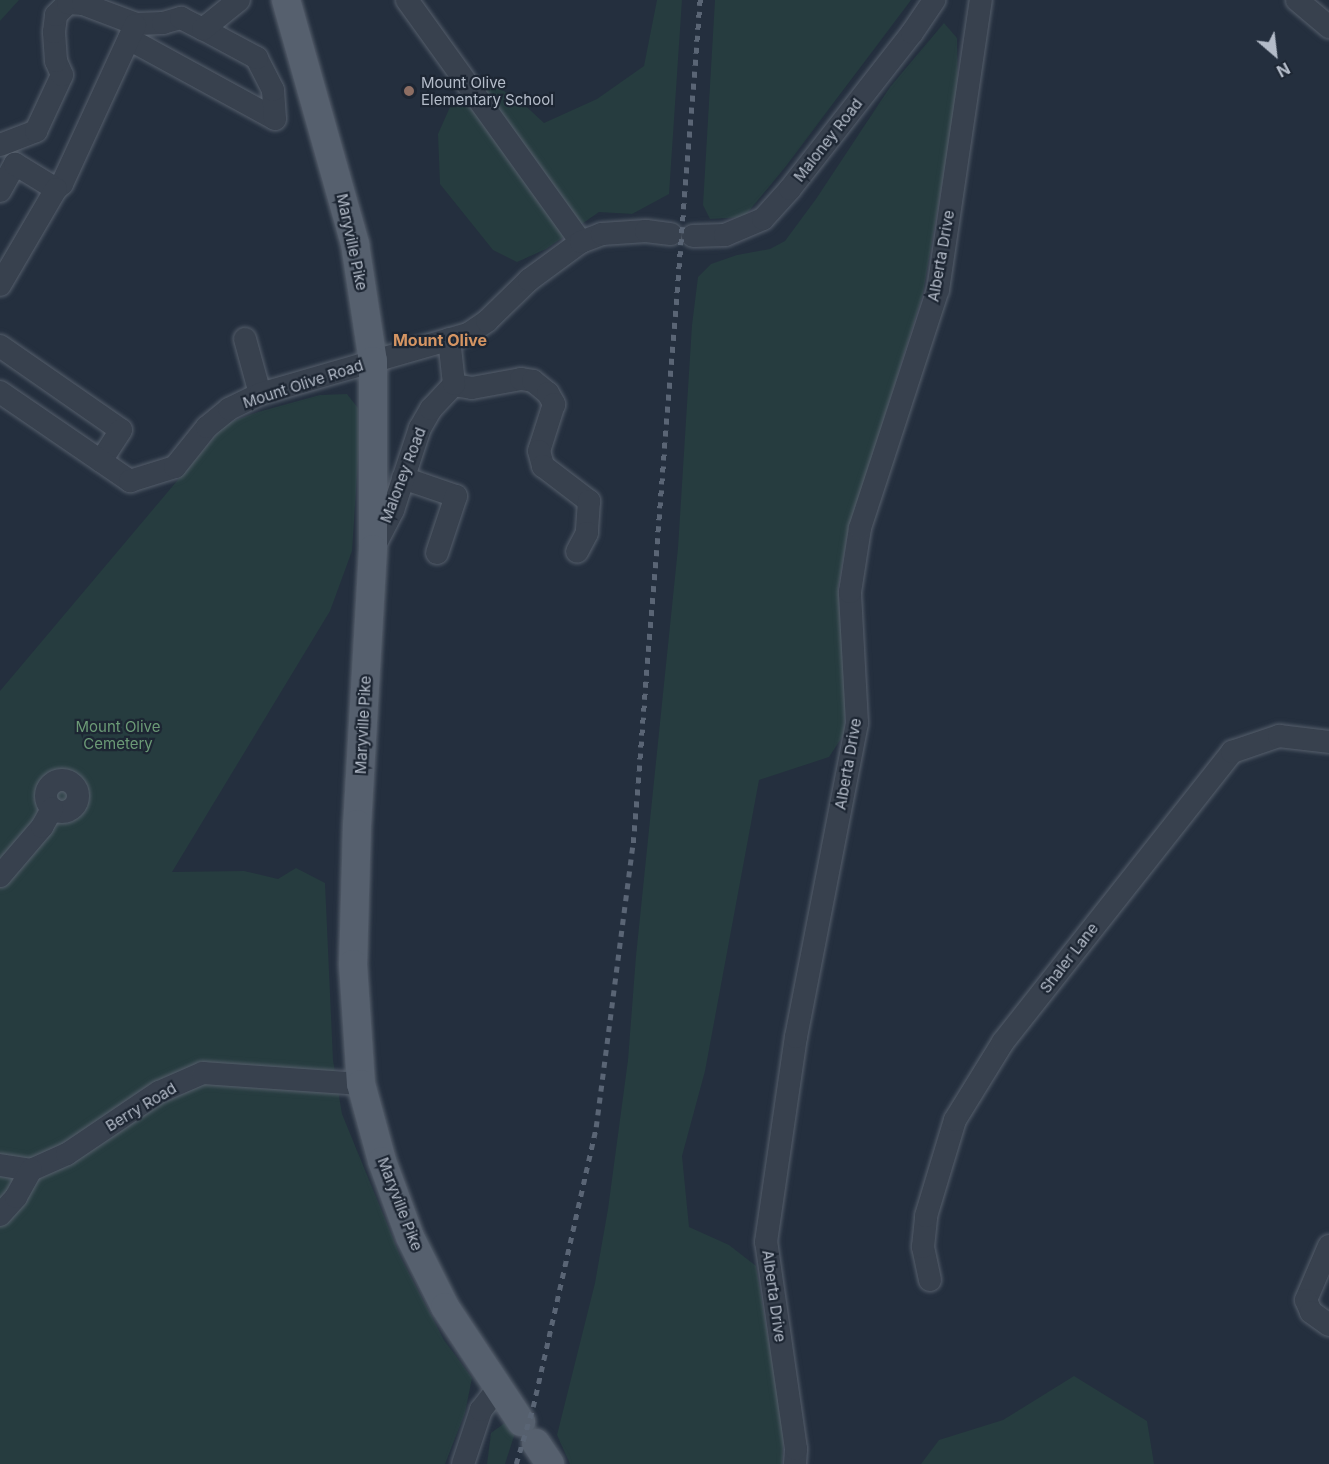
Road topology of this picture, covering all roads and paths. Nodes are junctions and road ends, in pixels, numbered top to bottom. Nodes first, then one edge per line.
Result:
1 (238, 0) edge
2 (286, 0) edge
3 (407, 0) edge
4 (934, 0) edge
5 (981, 0) edge
6 (1297, 0) edge
7 (1329, 27) edge
8 (203, 29) junction
9 (133, 32) junction
10 (0, 145) edge
11 (56, 189) junction
12 (0, 191) edge
13 (670, 234) dead end
14 (693, 236) dead end
15 (581, 242) junction
16 (0, 285) edge
17 (245, 339) dead end
18 (449, 339) junction
19 (0, 346) edge
20 (374, 361) junction
21 (453, 385) junction
22 (0, 392) edge
23 (260, 394) junction
24 (101, 461) junction
25 (403, 478) junction
26 (373, 549) junction
27 (577, 552) dead end
28 (437, 553) dead end
29 (1329, 742) edge
30 (0, 860) edge
31 (0, 876) edge
32 (361, 1084) junction
33 (0, 1165) edge
34 (31, 1170) junction
35 (0, 1215) edge
36 (1329, 1246) edge
37 (930, 1280) dead end
38 (1329, 1325) edge
39 (498, 1388) junction
40 (536, 1443) edge
41 (463, 1464) edge
42 (795, 1464) edge

1 - 8 street
2 - 20 main road, Maryville Pike
3 - 15 street
4 - 14 street, Maloney Road
5 - 42 street, Alberta Drive
6 - 7 street
8 - 9 street
8 - 9 street
9 - 10 street
9 - 11 street
11 - 12 street
11 - 16 street
13 - 15 street
15 - 18 street
17 - 23 street
18 - 20 street
18 - 21 street
19 - 24 street
20 - 23 street, Mount Olive Road
20 - 26 main road, Maryville Pike
21 - 25 street, Maloney Road
21 - 27 street
22 - 24 street, Mount Olive Road
23 - 24 street, Mount Olive Road
25 - 26 street, Maloney Road
25 - 28 street
26 - 32 main road, Maryville Pike
29 - 37 street, Shaler Lane
30 - 31 street
32 - 34 street, Berry Road
32 - 39 main road, Maryville Pike
33 - 34 street
34 - 35 street
36 - 38 street
39 - 40 main road, Maryville Pike
39 - 41 street

